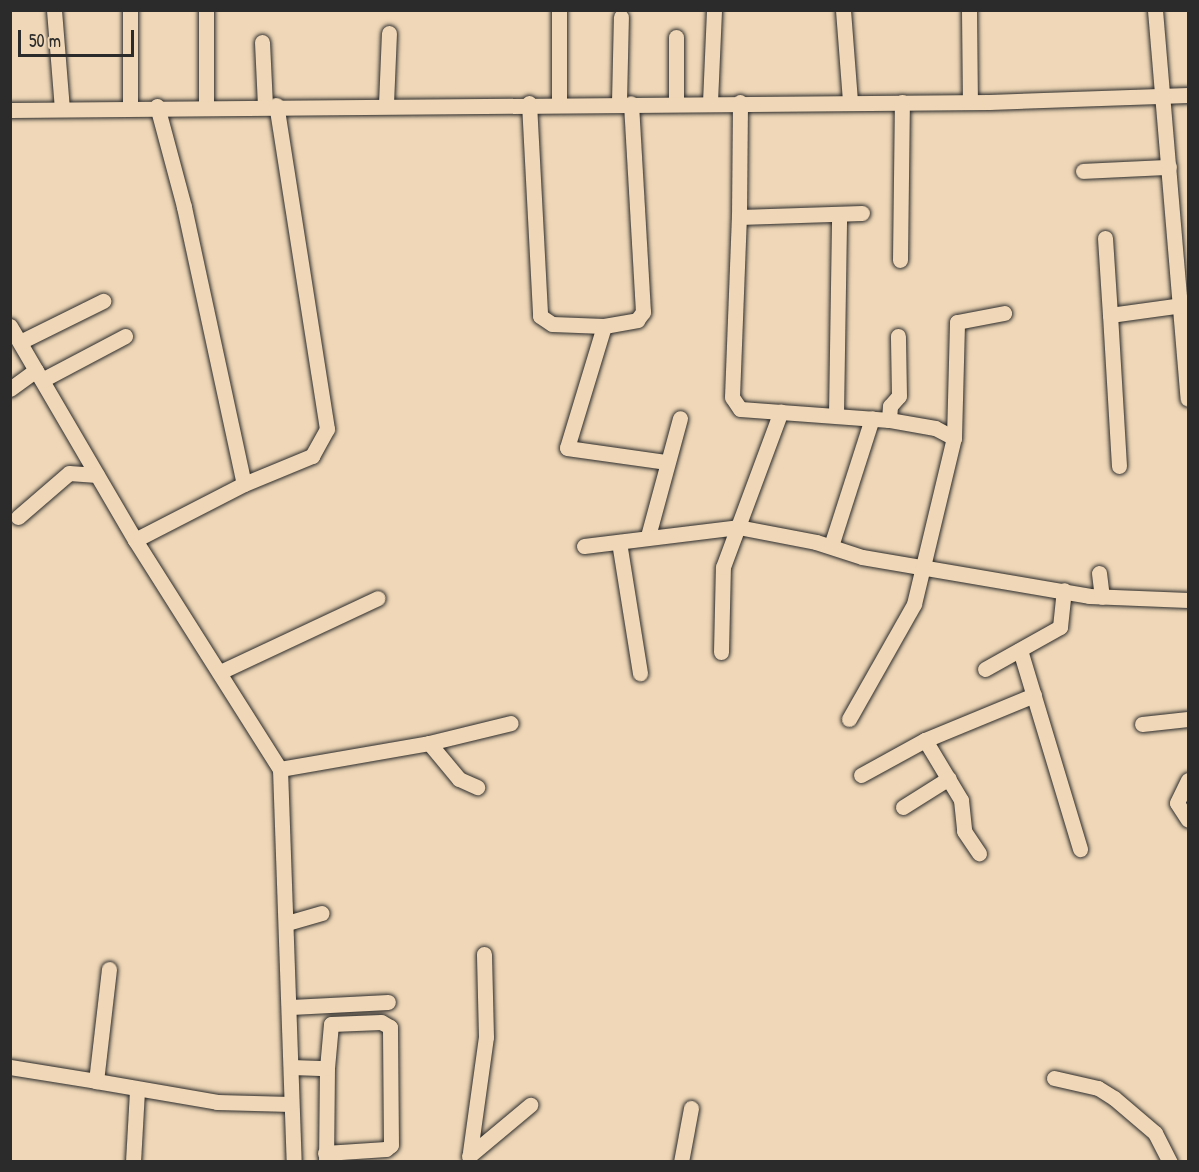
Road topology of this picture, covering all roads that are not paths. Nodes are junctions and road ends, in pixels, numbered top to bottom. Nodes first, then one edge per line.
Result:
1 (54, 10) edge
2 (130, 10) edge
3 (206, 10) edge
4 (559, 10) edge
5 (714, 10) edge
6 (843, 10) edge
7 (969, 10) edge
8 (1155, 10) edge
9 (621, 17) dead end
10 (388, 33) dead end
11 (676, 37) dead end
12 (262, 42) dead end
13 (1188, 94) edge
14 (1162, 95) junction
15 (676, 102) junction
16 (710, 102) junction
17 (740, 102) junction
18 (850, 102) junction
19 (902, 102) junction
20 (970, 102) junction
21 (529, 103) junction
22 (559, 103) junction
23 (625, 103) junction
24 (386, 104) junction
25 (270, 105) junction
26 (157, 106) junction
27 (206, 106) junction
28 (130, 107) junction
29 (62, 109) junction
30 (10, 110) edge
31 (1169, 167) junction
32 (1083, 171) dead end
33 (862, 213) dead end
34 (839, 215) junction
35 (739, 217) junction
36 (1105, 238) dead end
37 (900, 260) dead end
38 (103, 301) dead end
39 (1182, 305) junction
40 (1004, 313) dead end
41 (1110, 315) junction
42 (10, 326) edge
43 (604, 326) junction
44 (125, 336) dead end
45 (898, 336) dead end
46 (20, 342) junction
47 (39, 375) junction
48 (10, 389) edge
49 (1188, 399) edge
50 (781, 411) junction
51 (836, 414) junction
52 (680, 418) dead end
53 (872, 418) junction
54 (889, 420) junction
55 (954, 438) junction
56 (667, 462) junction
57 (1119, 466) dead end
58 (97, 475) junction
59 (244, 484) junction
60 (18, 517) dead end
61 (738, 527) junction
62 (648, 536) junction
63 (135, 540) junction
64 (619, 542) junction
65 (584, 546) dead end
66 (831, 546) junction
67 (923, 568) junction
68 (1099, 573) dead end
69 (1064, 590) junction
70 (1102, 597) junction
71 (378, 598) dead end
72 (1188, 600) edge
73 (1020, 650) junction
74 (722, 652) dead end
75 (985, 669) dead end
76 (220, 672) junction
77 (640, 673) dead end
78 (1034, 695) junction
79 (1188, 718) edge
80 (849, 719) dead end
81 (511, 723) dead end
82 (1143, 724) dead end
83 (925, 740) junction
84 (429, 743) junction
85 (280, 769) junction
86 (861, 775) dead end
87 (949, 778) junction
88 (1188, 780) edge
89 (477, 787) dead end
90 (903, 807) dead end
91 (1188, 820) edge
92 (1080, 849) dead end
93 (979, 853) dead end
94 (322, 913) dead end
95 (287, 923) junction
96 (484, 954) dead end
97 (110, 969) dead end
98 (388, 1002) dead end
99 (291, 1007) junction
100 (10, 1067) edge
101 (291, 1067) junction
102 (327, 1068) junction
103 (1054, 1078) dead end
104 (96, 1081) junction
105 (137, 1091) junction
106 (291, 1104) junction
107 (530, 1105) dead end
108 (691, 1108) dead end
109 (325, 1157) edge
110 (469, 1157) edge
111 (133, 1161) edge
112 (294, 1161) edge
113 (681, 1161) edge
114 (1170, 1161) edge

1 - 29 street
2 - 28 street
3 - 27 street
4 - 22 street
5 - 16 street
6 - 18 street
7 - 20 street
8 - 14 street
9 - 23 street
10 - 24 street
11 - 15 street
12 - 25 street
13 - 14 street
14 - 20 street
14 - 31 street
15 - 16 street
15 - 23 street
16 - 17 street
17 - 18 street
17 - 35 street
18 - 19 street
19 - 20 street
19 - 37 street
21 - 22 street
21 - 24 street
21 - 43 street
22 - 23 street
23 - 43 street
24 - 25 street
25 - 27 street
25 - 59 street
26 - 27 street
26 - 28 street
26 - 59 street
28 - 29 street
29 - 30 street
31 - 32 street
31 - 39 street
33 - 34 street
34 - 35 street
34 - 51 street
35 - 50 street
36 - 41 street
38 - 46 street
39 - 41 street
39 - 49 street
40 - 55 street
41 - 57 street
42 - 46 street
43 - 56 street
44 - 47 street
45 - 54 street
46 - 47 street
47 - 48 street
47 - 58 street
50 - 51 street
50 - 61 street
51 - 53 street
52 - 56 street
53 - 54 street
53 - 66 street
54 - 55 street
55 - 67 street
56 - 62 street
58 - 60 street
58 - 63 street
59 - 63 street
61 - 62 street
61 - 66 street
61 - 74 street
62 - 64 street
63 - 76 street
64 - 65 street
64 - 77 street
66 - 67 street
67 - 69 street
67 - 80 street
68 - 70 street
69 - 70 street
69 - 73 street
70 - 72 street
71 - 76 street
73 - 75 street
73 - 78 street
76 - 85 street
78 - 83 street
78 - 92 street
79 - 82 street
81 - 84 street
83 - 86 street
83 - 87 street
84 - 85 street
84 - 89 street
85 - 95 street
87 - 90 street
87 - 93 street
88 - 91 street
94 - 95 street
95 - 99 street
96 - 110 street
97 - 104 street
98 - 99 street
99 - 101 street
100 - 104 street
101 - 102 street
101 - 106 street
102 - 109 street
102 - 109 street
103 - 114 street
104 - 105 street
105 - 106 street
105 - 111 street
106 - 112 street
107 - 110 street
108 - 113 street

